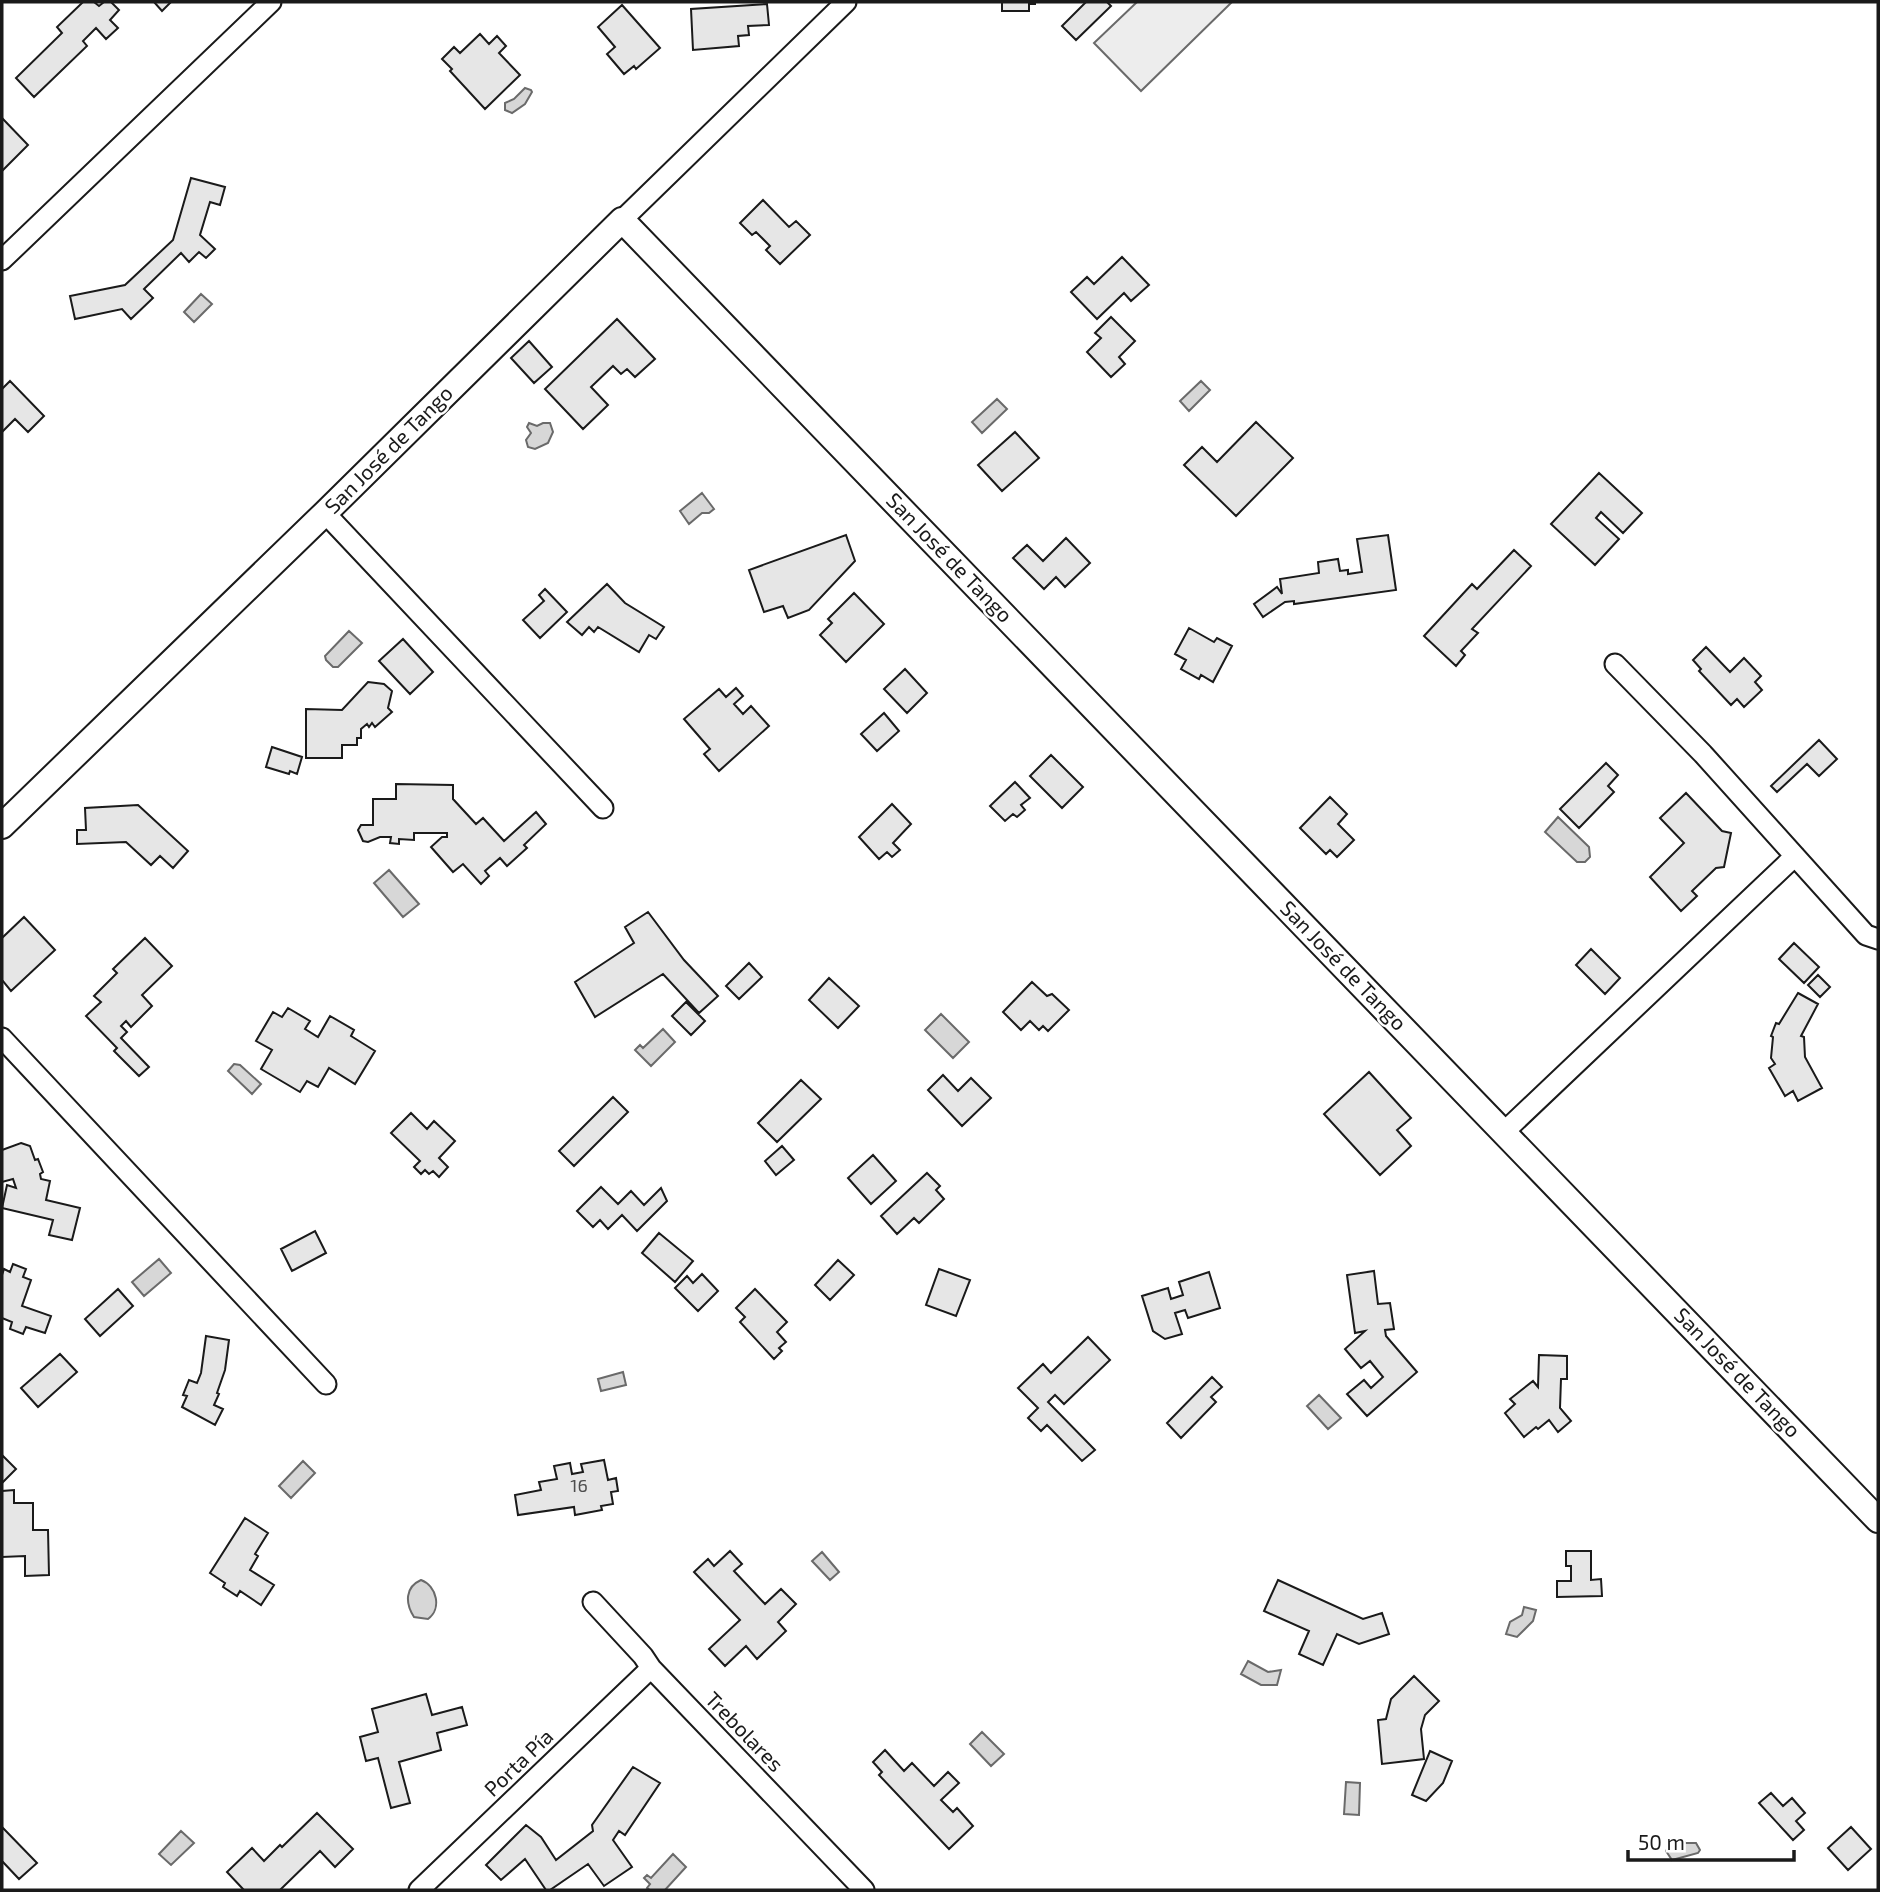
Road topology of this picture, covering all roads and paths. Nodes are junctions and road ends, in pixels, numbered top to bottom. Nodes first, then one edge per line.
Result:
1 (271, 2) edge
2 (846, 2) edge
3 (622, 219) junction
4 (2, 260) edge
5 (325, 513) junction
6 (1615, 664) dead end
7 (603, 808) dead end
8 (2, 826) edge
9 (1795, 856) junction
10 (1878, 939) edge
11 (2, 1038) edge
12 (1504, 1132) junction
13 (326, 1384) dead end
14 (1878, 1520) edge
15 (593, 1602) dead end
16 (651, 1668) junction
17 (419, 1890) edge
18 (864, 1890) edge

1 - 4 street
2 - 3 street
3 - 5 street, San José de Tango
3 - 12 street, San José de Tango
5 - 7 street
5 - 8 street, San José de Tango
6 - 9 street
9 - 10 street
9 - 12 street
11 - 13 street
12 - 14 street, San José de Tango
15 - 16 street, Trebolares
16 - 17 street, Porta Pía
16 - 18 street, Trebolares

